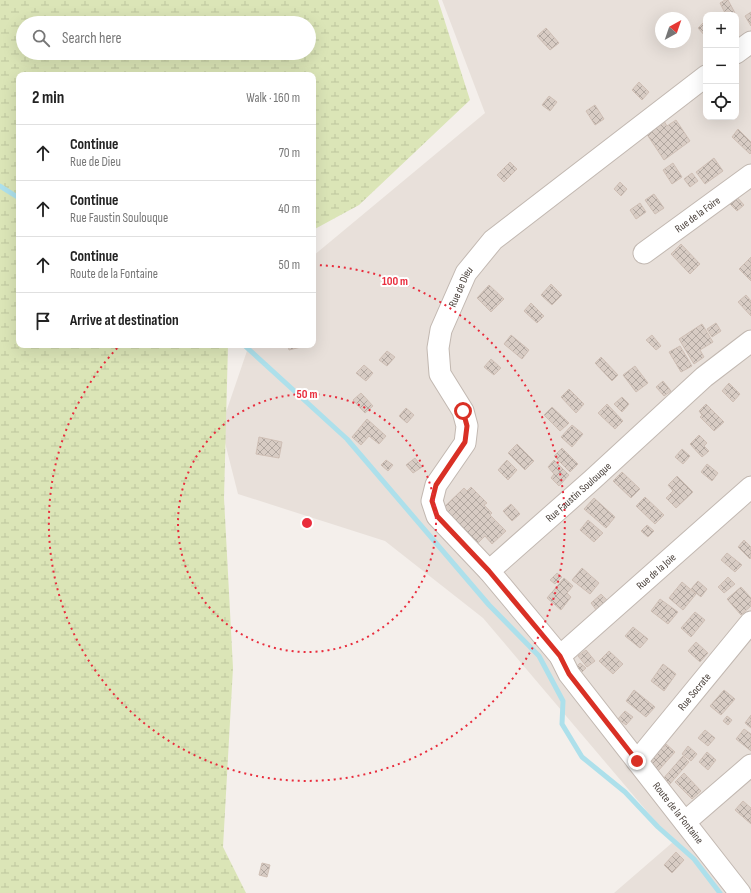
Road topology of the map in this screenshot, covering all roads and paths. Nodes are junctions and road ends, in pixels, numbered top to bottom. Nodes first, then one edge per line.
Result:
1 (751, 42) edge
2 (739, 51) edge
3 (703, 78) edge
4 (751, 175) edge
5 (644, 253) dead end
6 (751, 341) edge
7 (751, 487) edge
8 (489, 571) junction
9 (751, 622) edge
10 (560, 656) junction
11 (637, 761) junction
12 (751, 765) edge
13 (685, 822) junction
14 (740, 893) edge

1 - 2 street
3 - 8 street, Rue de Dieu
4 - 5 street, Rue de la Foire
6 - 8 street, Rue Faustin Soulouque
7 - 10 street, Rue de la Joie
8 - 10 street
9 - 11 street, Rue Socrate
10 - 11 street, Route de la Fontaine
11 - 13 street, Route de la Fontaine
12 - 13 street
13 - 14 street, Route de la Fontaine

